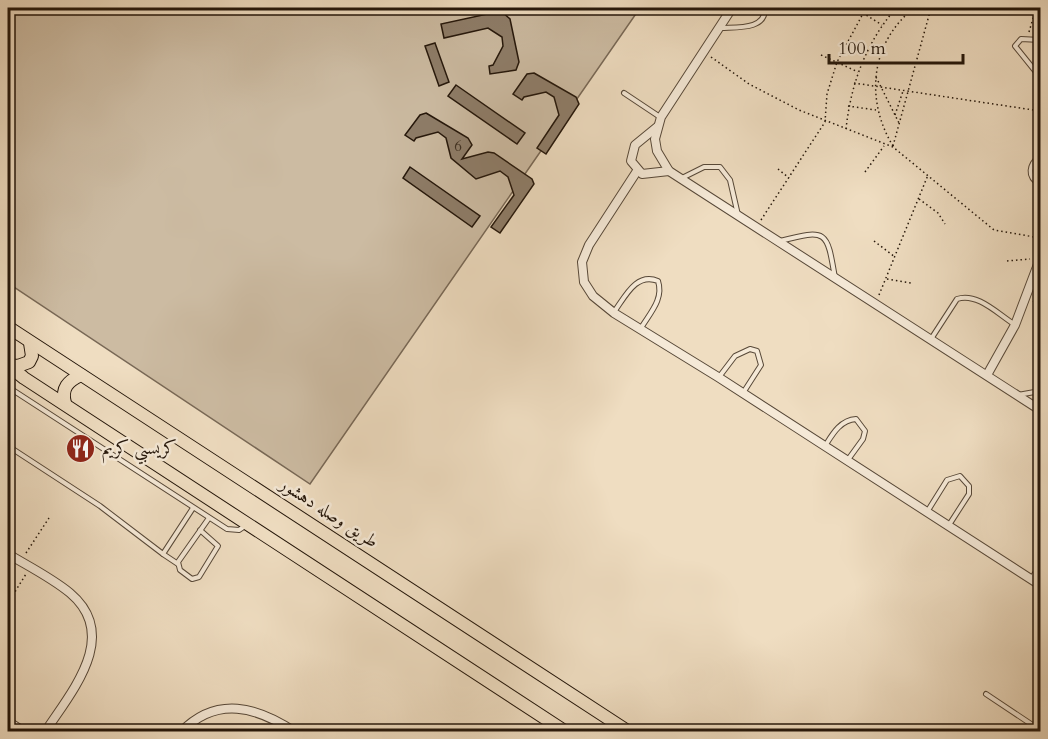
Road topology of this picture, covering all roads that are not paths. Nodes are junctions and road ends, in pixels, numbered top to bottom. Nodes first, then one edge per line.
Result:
1 (732, 8) edge
2 (765, 8) edge
3 (718, 28) junction
4 (1041, 40) edge
5 (1041, 77) edge
6 (624, 93) dead end
7 (661, 117) junction
8 (657, 127) junction
9 (1041, 155) edge
10 (637, 171) junction
11 (669, 171) junction
12 (679, 179) junction
13 (1041, 185) edge
14 (739, 218) junction
15 (777, 242) junction
16 (1041, 259) edge
17 (835, 279) junction
18 (614, 313) junction
19 (1015, 325) junction
20 (8, 327) edge
21 (640, 328) junction
22 (931, 339) junction
23 (30, 343) junction
24 (8, 365) edge
25 (81, 375) junction
26 (987, 375) junction
27 (718, 377) junction
28 (8, 387) edge
29 (1041, 391) edge
30 (742, 393) junction
31 (1017, 395) junction
32 (65, 403) junction
33 (1041, 410) edge
34 (8, 446) edge
35 (825, 446) junction
36 (847, 461) junction
37 (193, 508) junction
38 (927, 512) junction
39 (209, 518) junction
40 (248, 525) junction
41 (948, 525) junction
42 (200, 530) junction
43 (8, 554) edge
44 (163, 554) junction
45 (178, 564) junction
46 (1041, 566) edge
47 (1031, 579) junction
48 (1041, 585) edge
49 (986, 694) dead end
50 (8, 719) edge
51 (1041, 730) edge
52 (28, 732) edge
53 (45, 732) edge
54 (181, 732) edge
55 (295, 732) edge
56 (566, 732) edge
57 (629, 732) edge

1 - 3 street
2 - 3 lane
3 - 7 street
4 - 5 lane
6 - 7 lane
7 - 8 street
8 - 10 street
8 - 11 street
9 - 13 lane
10 - 11 street
10 - 18 street
11 - 12 street
12 - 14 street
12 - 14 lane
14 - 15 street
15 - 17 street
15 - 17 lane
16 - 19 street
17 - 22 street
18 - 21 street
18 - 21 lane
19 - 22 lane
19 - 26 street
20 - 23 main road, طريق وصله دهشور
21 - 27 street
22 - 26 street
23 - 24 main road
23 - 25 main road, طريق وصله دهشور
24 - 32 main road
25 - 32 main road
25 - 57 main road, طريق وصله دهشور
26 - 31 street
27 - 30 street
27 - 30 lane
28 - 37 lane
29 - 31 lane
30 - 35 street
31 - 33 street
32 - 40 main road
34 - 44 lane
35 - 36 street
35 - 36 lane
36 - 38 street
37 - 39 lane
37 - 44 lane
38 - 41 street
38 - 41 lane
39 - 40 lane
39 - 42 lane
40 - 56 main road
41 - 47 street
42 - 45 lane
42 - 45 lane
43 - 53 street
44 - 45 lane
46 - 47 lane
47 - 48 street
49 - 51 lane
50 - 52 lane
54 - 55 street

